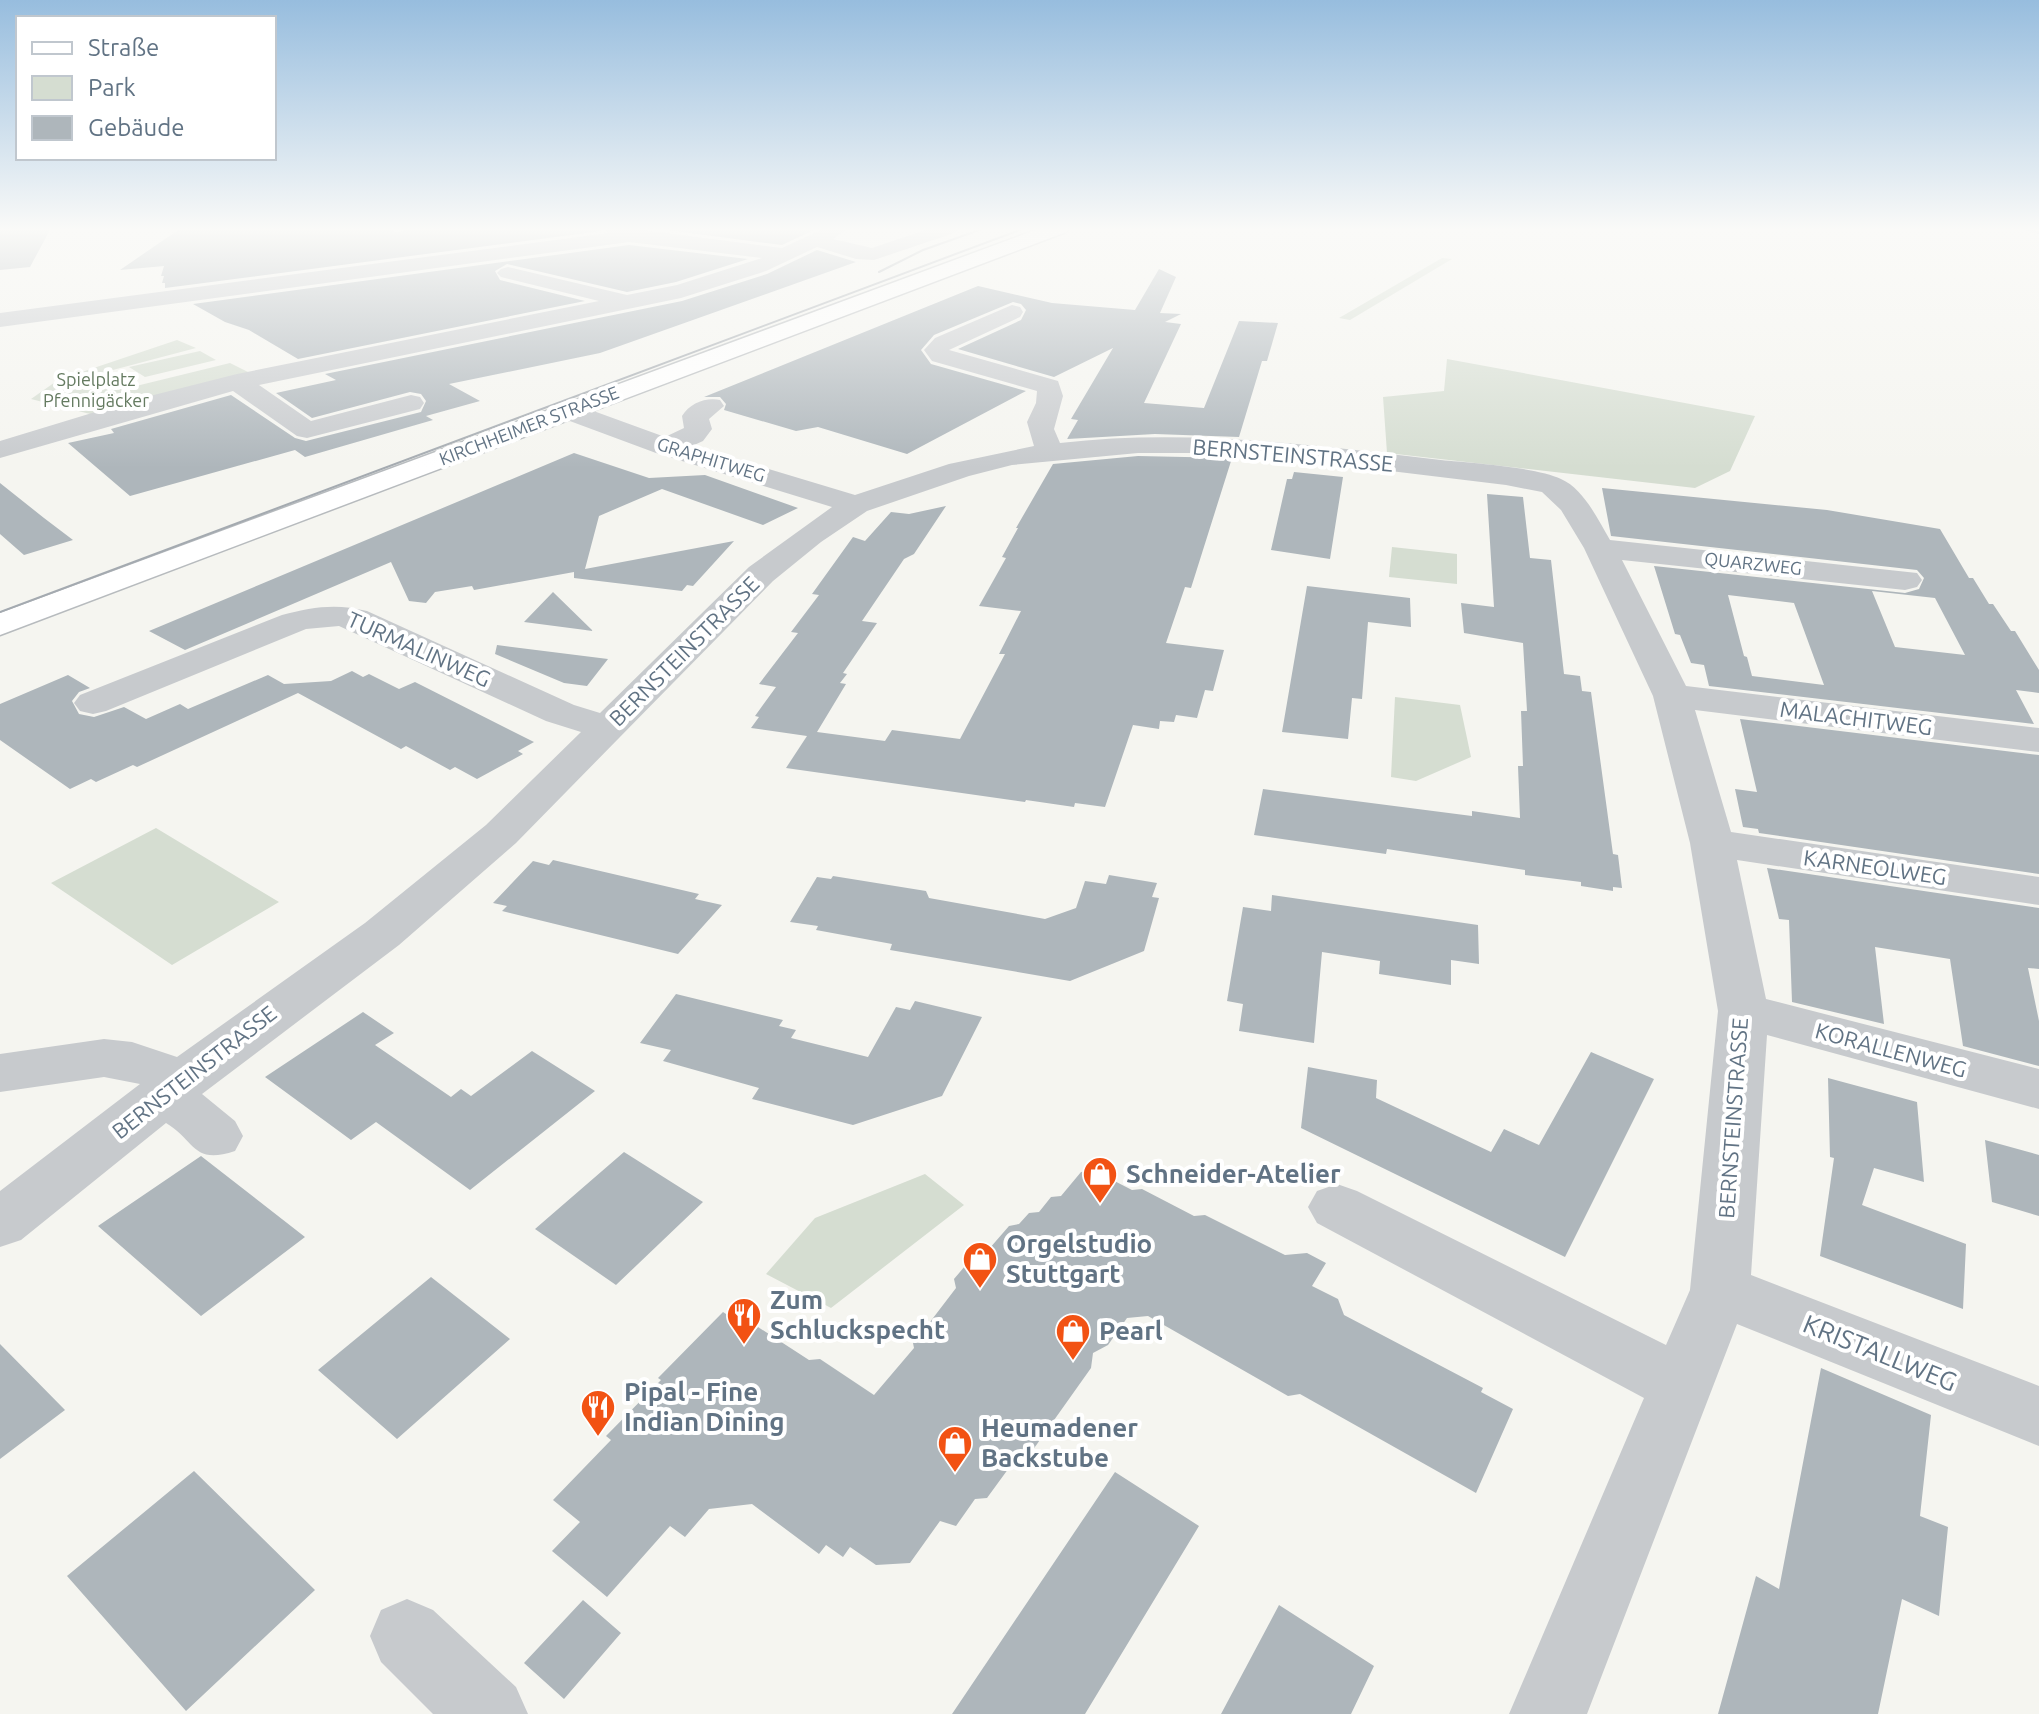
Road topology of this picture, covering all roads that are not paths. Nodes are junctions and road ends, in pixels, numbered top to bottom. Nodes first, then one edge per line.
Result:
1 (91, 308) edge
2 (601, 308) edge
3 (844, 308) edge
4 (1012, 312) dead end
5 (0, 320) edge
6 (237, 382) junction
7 (411, 403) dead end
8 (711, 406) dead end
9 (568, 411) junction
10 (652, 442) junction
11 (0, 450) edge
12 (1051, 451) junction
13 (602, 453) dead end
14 (856, 505) junction
15 (1600, 548) junction
16 (1905, 580) dead end
17 (0, 625) edge
18 (1672, 696) junction
19 (93, 703) dead end
20 (609, 728) junction
21 (2039, 740) edge
22 (1712, 843) junction
23 (2039, 891) edge
24 (1743, 1011) junction
25 (0, 1073) edge
26 (171, 1089) junction
27 (2039, 1089) edge
28 (216, 1136) dead end
29 (1337, 1207) dead end
30 (0, 1223) edge
31 (1720, 1290) junction
32 (1682, 1385) junction
33 (2039, 1416) edge
34 (407, 1636) dead end
35 (489, 1714) edge
36 (1548, 1714) edge

1 - 5 street
2 - 6 street
3 - 9 main road, KIRCHHEIMER STRASSE
4 - 12 street
6 - 7 street
6 - 11 street
8 - 10 street
9 - 10 street, GRAPHITWEG
9 - 17 main road, KIRCHHEIMER STRASSE
10 - 13 street
10 - 14 street, GRAPHITWEG
12 - 14 street, BERNSTEINSTRASSE
12 - 15 street, BERNSTEINSTRASSE
14 - 20 street, BERNSTEINSTRASSE
15 - 16 street, QUARZWEG
15 - 18 street, BERNSTEINSTRASSE
18 - 21 street, MALACHITWEG
18 - 22 street, BERNSTEINSTRASSE
19 - 20 street, TURMALINWEG
20 - 26 street, BERNSTEINSTRASSE
22 - 23 street, KARNEOLWEG
22 - 24 street, BERNSTEINSTRASSE
24 - 27 street, KORALLENWEG
24 - 31 street, BERNSTEINSTRASSE
25 - 26 street
26 - 28 street
26 - 30 street, BERNSTEINSTRASSE
29 - 32 street
31 - 32 street, BERNSTEINSTRASSE
31 - 33 street, KRISTALLWEG
32 - 36 street, BERNSTEINSTRASSE
34 - 35 street

